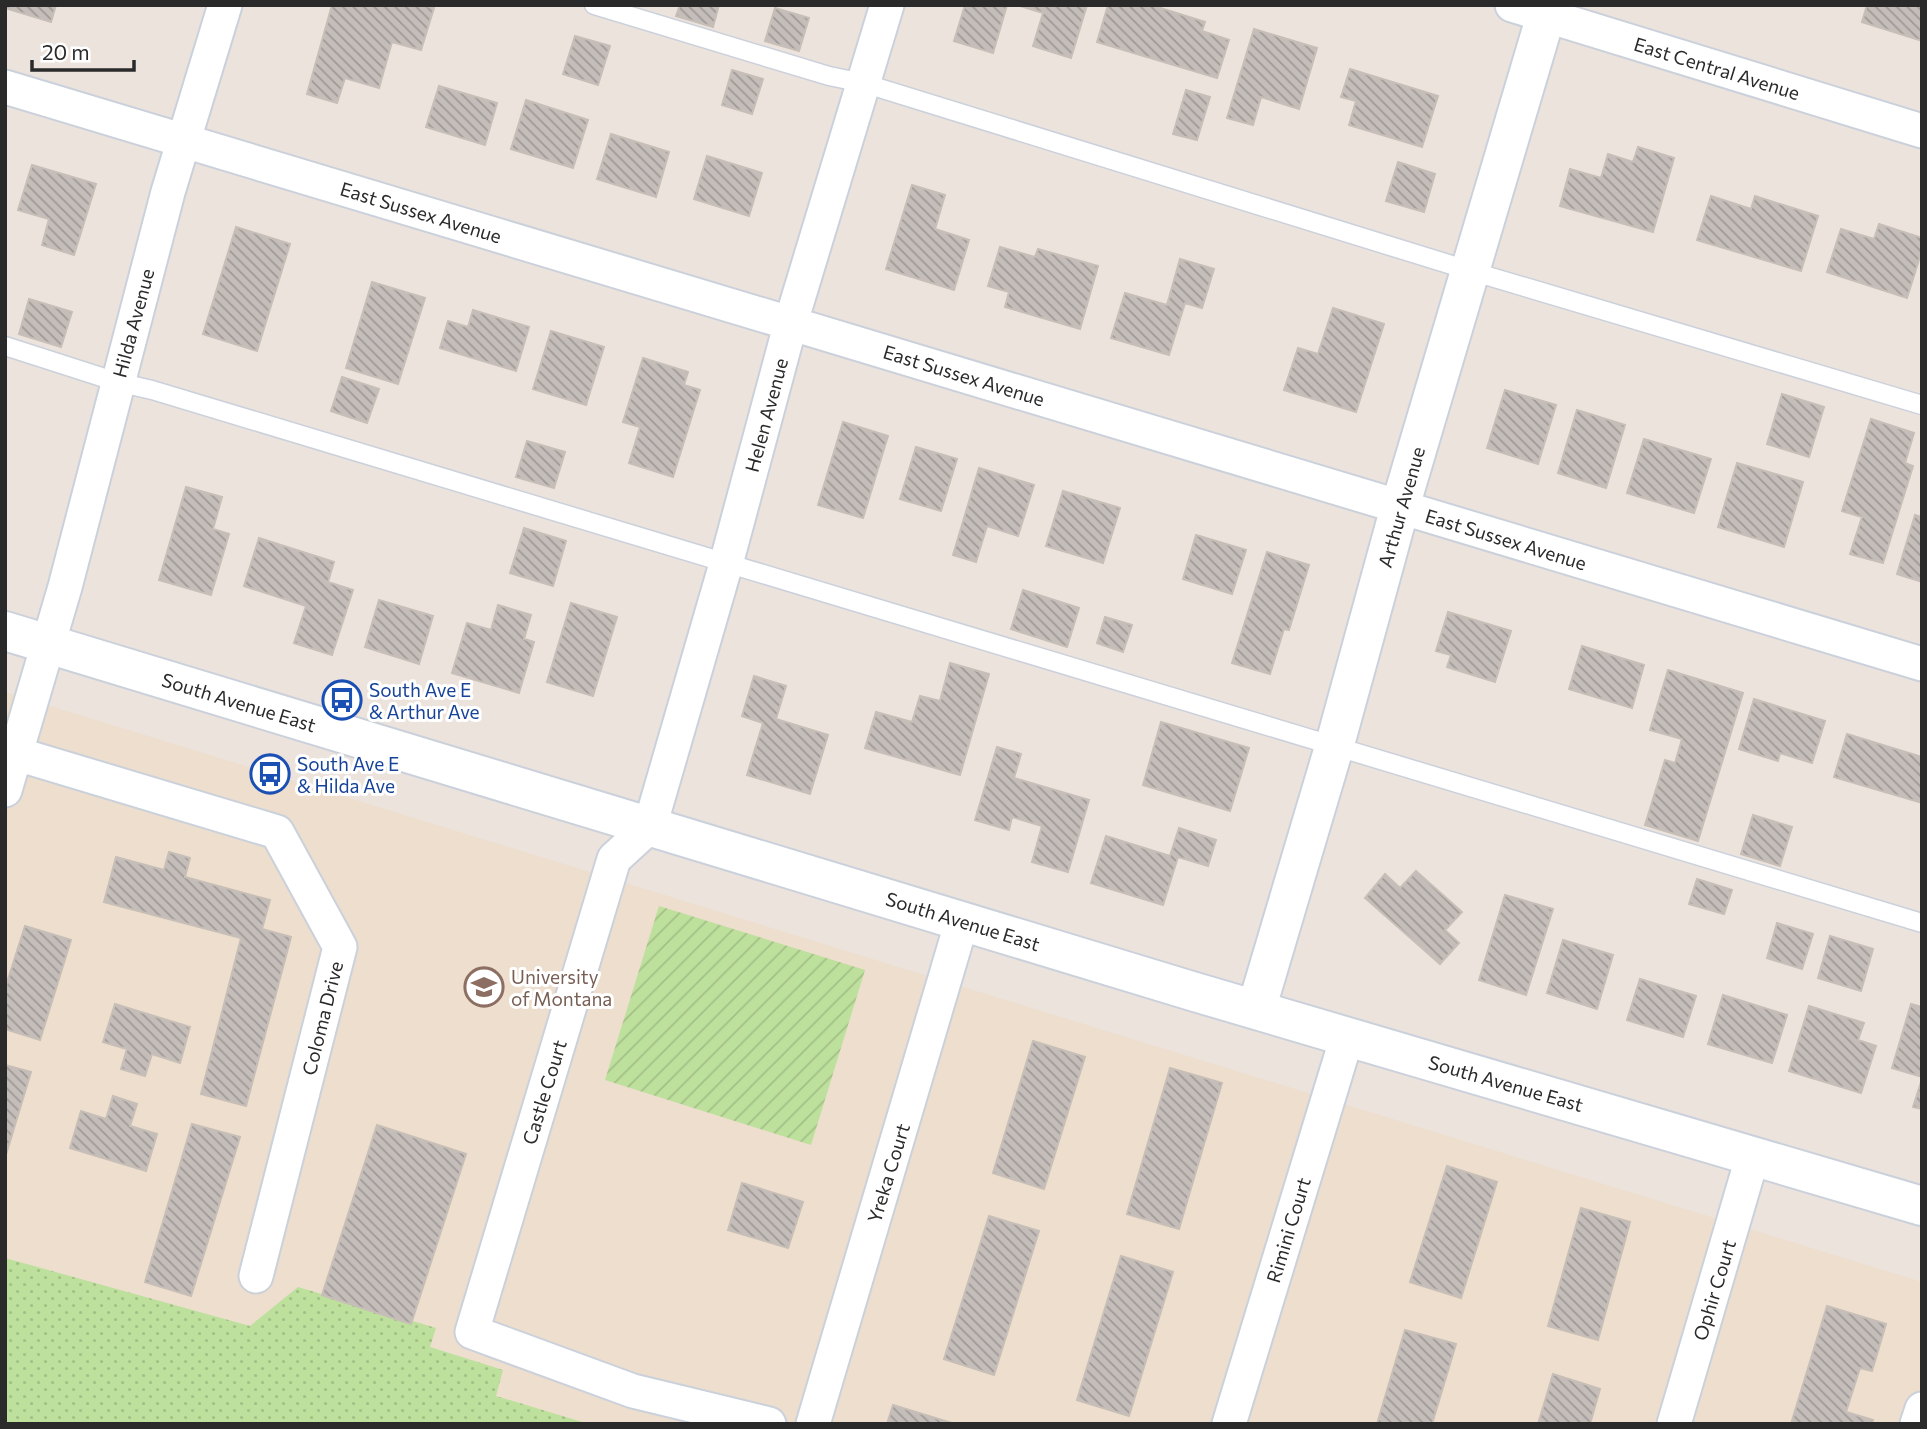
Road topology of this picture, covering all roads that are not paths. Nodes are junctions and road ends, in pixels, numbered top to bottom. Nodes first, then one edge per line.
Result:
1 (225, 5) edge
2 (594, 5) edge
3 (887, 5) edge
4 (1535, 9) edge
5 (863, 83) junction
6 (5, 87) edge
7 (1922, 131) edge
8 (184, 141) junction
9 (1471, 271) junction
10 (791, 322) junction
11 (5, 346) edge
12 (117, 382) junction
13 (1922, 405) edge
14 (1400, 507) junction
15 (726, 565) junction
16 (5, 631) edge
17 (48, 644) junction
18 (1922, 664) edge
19 (1335, 744) junction
20 (16, 754) junction
21 (5, 790) edge
22 (650, 826) junction
23 (962, 921) junction
24 (1922, 923) edge
25 (1256, 1010) junction
26 (1347, 1037) junction
27 (1753, 1155) junction
28 (1922, 1206) edge
29 (256, 1276) dead end
30 (1922, 1409) edge
31 (769, 1424) edge
32 (813, 1424) edge
33 (1229, 1424) edge
34 (1674, 1424) edge
35 (1917, 1424) edge

1 - 8 street, Hilda Avenue
2 - 5 lane
3 - 5 street, Helen Avenue
4 - 7 street, East Central Avenue
4 - 9 street, Arthur Avenue
5 - 9 lane
5 - 10 street, Helen Avenue
6 - 8 street, East Sussex Avenue
8 - 10 street, East Sussex Avenue
8 - 12 street, Hilda Avenue
9 - 13 lane
9 - 14 street, Arthur Avenue
10 - 14 street, East Sussex Avenue
10 - 15 street, Helen Avenue
11 - 12 lane
12 - 15 lane
12 - 17 street, Hilda Avenue
14 - 18 street, East Sussex Avenue
14 - 19 street, Arthur Avenue
15 - 19 lane
15 - 22 street, Helen Avenue
16 - 17 street, South Avenue East
17 - 20 street, Hilda Avenue
17 - 22 street, South Avenue East
19 - 24 lane
19 - 25 street, Arthur Avenue
20 - 21 street, Hilda Avenue
20 - 29 street, Coloma Drive
22 - 23 street, South Avenue East
22 - 31 street, Castle Court
23 - 25 street, South Avenue East
23 - 32 street, Yreka Court
25 - 26 street, South Avenue East
26 - 27 street, South Avenue East
26 - 33 street, Rimini Court
27 - 28 street, South Avenue East
27 - 34 street, Ophir Court
30 - 35 street

